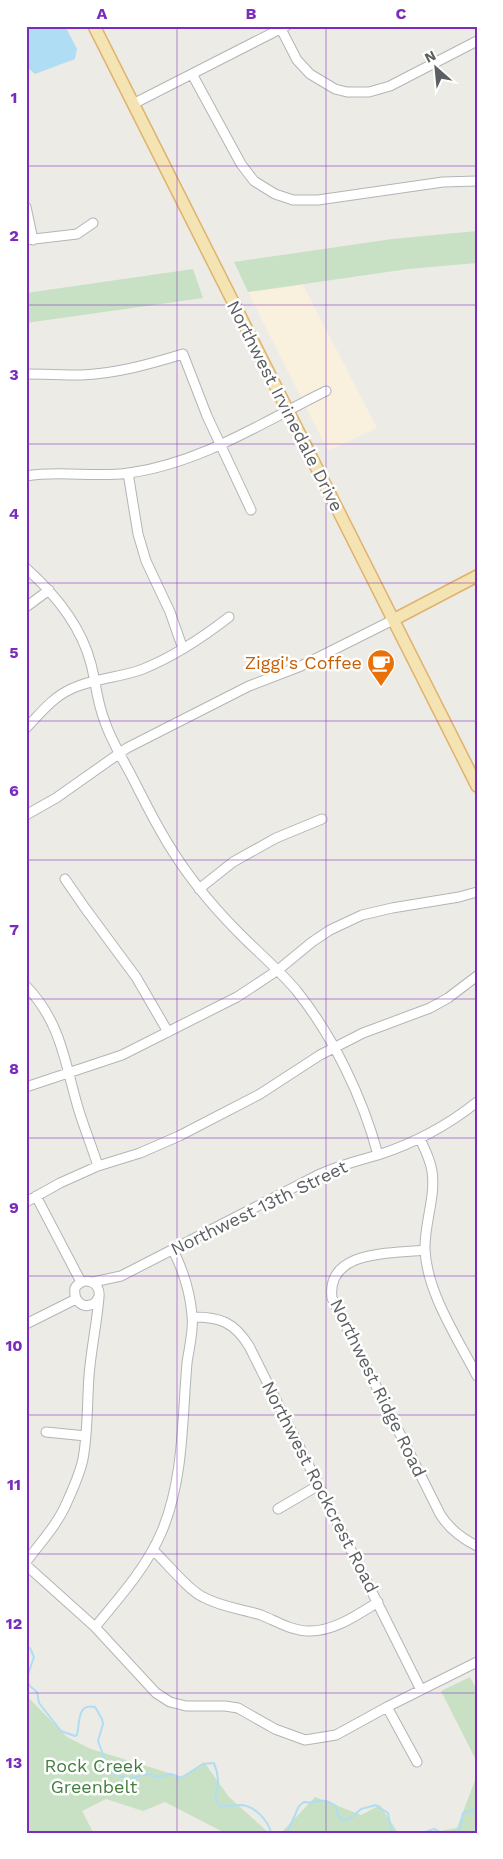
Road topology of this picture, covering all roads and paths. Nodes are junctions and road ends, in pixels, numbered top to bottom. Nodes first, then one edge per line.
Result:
1 (94, 26) edge
2 (283, 28) edge
3 (477, 41) edge
4 (192, 74) junction
5 (133, 104) junction
6 (477, 180) edge
7 (26, 207) edge
8 (94, 223) dead end
9 (30, 240) edge
10 (26, 374) edge
11 (326, 391) dead end
12 (287, 410) junction
13 (220, 445) junction
14 (128, 473) junction
15 (26, 476) edge
16 (251, 510) dead end
17 (26, 568) edge
18 (477, 576) edge
19 (48, 590) junction
20 (26, 607) edge
21 (229, 617) dead end
22 (392, 620) junction
23 (183, 649) junction
24 (94, 682) junction
25 (26, 728) edge
26 (120, 753) junction
27 (477, 786) edge
28 (26, 815) edge
29 (322, 819) dead end
30 (65, 879) dead end
31 (200, 888) junction
32 (476, 891) edge
33 (278, 970) junction
34 (477, 976) edge
35 (26, 986) edge
36 (168, 1032) junction
37 (334, 1048) junction
38 (68, 1072) junction
39 (26, 1087) edge
40 (477, 1102) edge
41 (420, 1138) junction
42 (378, 1155) junction
43 (98, 1166) junction
44 (36, 1196) junction
45 (26, 1202) edge
46 (173, 1250) junction
47 (425, 1250) junction
48 (121, 1276) junction
49 (81, 1282) junction
50 (93, 1282) junction
51 (99, 1296) junction
52 (76, 1299) junction
53 (85, 1306) junction
54 (193, 1316) junction
55 (26, 1324) edge
56 (94, 1329) junction
57 (477, 1376) edge
58 (46, 1432) dead end
59 (86, 1436) junction
60 (319, 1486) junction
61 (278, 1509) dead end
62 (477, 1546) edge
63 (153, 1550) junction
64 (26, 1563) edge
65 (378, 1602) junction
66 (95, 1627) junction
67 (477, 1662) edge
68 (421, 1690) junction
69 (387, 1707) junction
70 (417, 1762) dead end

1 - 5 main road, Northwest Irvinedale Drive
2 - 3 street
2 - 4 street
4 - 5 street
4 - 6 street
5 - 12 main road, Northwest Irvinedale Drive
7 - 9 street
8 - 9 street
10 - 13 street
11 - 12 street
12 - 13 street
12 - 22 main road, Northwest Irvinedale Drive
13 - 14 street
13 - 16 street
14 - 15 street
14 - 23 street
17 - 19 street
18 - 22 main road
19 - 20 street
19 - 24 street
21 - 23 street
22 - 26 street
22 - 27 main road, Northwest Irvinedale Drive
23 - 24 street
24 - 25 street
24 - 26 street
26 - 28 street
26 - 31 street
29 - 31 street
30 - 36 street
31 - 33 street
32 - 33 street
33 - 36 street
33 - 37 street
34 - 37 street
35 - 38 street
36 - 38 street
37 - 42 street
37 - 43 street
38 - 39 street
38 - 43 street
40 - 41 street, Northwest 13th Street
41 - 42 street, Northwest 13th Street
41 - 47 street
42 - 46 street, Northwest 13th Street
43 - 44 street
44 - 45 street
44 - 49 street
46 - 48 street, Northwest 13th Street
46 - 54 street
47 - 57 street
47 - 62 street, Northwest Ridge Road
48 - 50 street, Northwest 13th Street
48 - 51 street, Northwest 13th Street
49 - 50 street
49 - 52 street
50 - 51 street
51 - 53 street
51 - 56 street
52 - 53 street
52 - 55 street
53 - 56 street
54 - 60 street, Northwest Rockcrest Road
54 - 63 street
56 - 59 street
58 - 59 street
59 - 64 street
60 - 61 street
60 - 65 street, Northwest Rockcrest Road
63 - 65 street
63 - 66 street
64 - 66 street
65 - 68 street, Northwest Rockcrest Road
66 - 69 street
67 - 68 street
68 - 69 street
69 - 70 street

